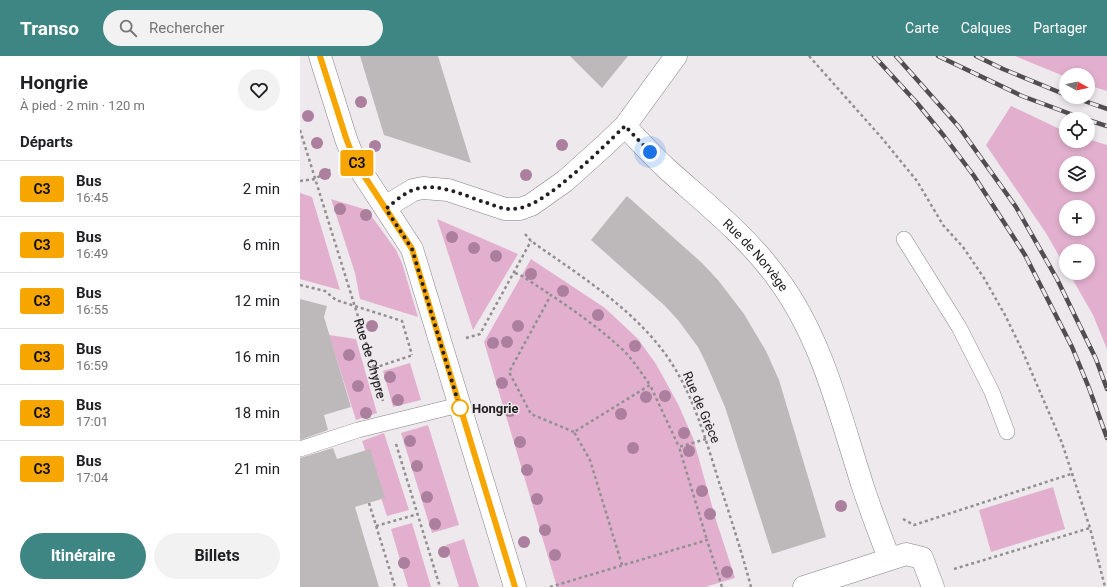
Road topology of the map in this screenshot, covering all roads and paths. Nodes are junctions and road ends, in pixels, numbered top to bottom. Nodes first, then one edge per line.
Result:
1 (320, 56) edge
2 (676, 56) edge
3 (808, 56) edge
4 (625, 126) junction
5 (300, 130) edge
6 (332, 168) dead end
7 (315, 179) junction
8 (300, 182) edge
9 (386, 209) junction
10 (505, 209) junction
11 (904, 239) dead end
12 (531, 241) junction
13 (515, 273) junction
14 (300, 285) edge
15 (551, 295) junction
16 (354, 306) junction
17 (465, 338) dead end
18 (420, 353) dead end
19 (412, 355) junction
20 (374, 368) junction
21 (650, 385) junction
22 (459, 405) junction
23 (389, 423) junction
24 (574, 432) junction
25 (1007, 432) dead end
26 (706, 439) junction
27 (679, 447) junction
28 (300, 449) edge
29 (1071, 474) junction
30 (369, 503) dead end
31 (418, 514) junction
32 (900, 518) dead end
33 (376, 526) junction
34 (1090, 528) junction
35 (708, 540) junction
36 (889, 558) junction
37 (622, 565) junction
38 (950, 570) dead end
39 (395, 587) edge
40 (440, 587) edge
41 (515, 587) edge
42 (550, 587) edge
43 (722, 587) edge
44 (751, 587) edge
45 (804, 587) edge
46 (933, 587) edge
47 (1105, 587) edge

1 - 9 street
2 - 4 street
3 - 29 path
4 - 10 street
4 - 36 street, Rue de Norvège
5 - 7 path, Rue de Chypre
6 - 7 path
7 - 8 path
7 - 16 path, Rue de Chypre
9 - 10 street
9 - 22 street
10 - 12 path, Rue de Grèce
11 - 25 lane
12 - 13 path
12 - 26 path, Rue de Grèce
13 - 15 path
13 - 17 path
14 - 16 path
15 - 21 path
15 - 24 path
16 - 19 path
16 - 20 path, Rue de Chypre
18 - 19 path
19 - 20 path
20 - 23 path, Rue de Chypre
21 - 24 path
21 - 27 path
22 - 23 lane
22 - 41 street
23 - 28 lane
23 - 31 path, Rue de Chypre
24 - 37 path
26 - 27 path
26 - 44 path, Rue de Grèce
27 - 35 path
29 - 32 path
29 - 34 path
30 - 33 path
31 - 33 path
31 - 40 path, Rue de Chypre
33 - 39 path
34 - 38 path
34 - 47 path
35 - 37 path
35 - 43 path
36 - 45 street
36 - 46 street
37 - 42 path

